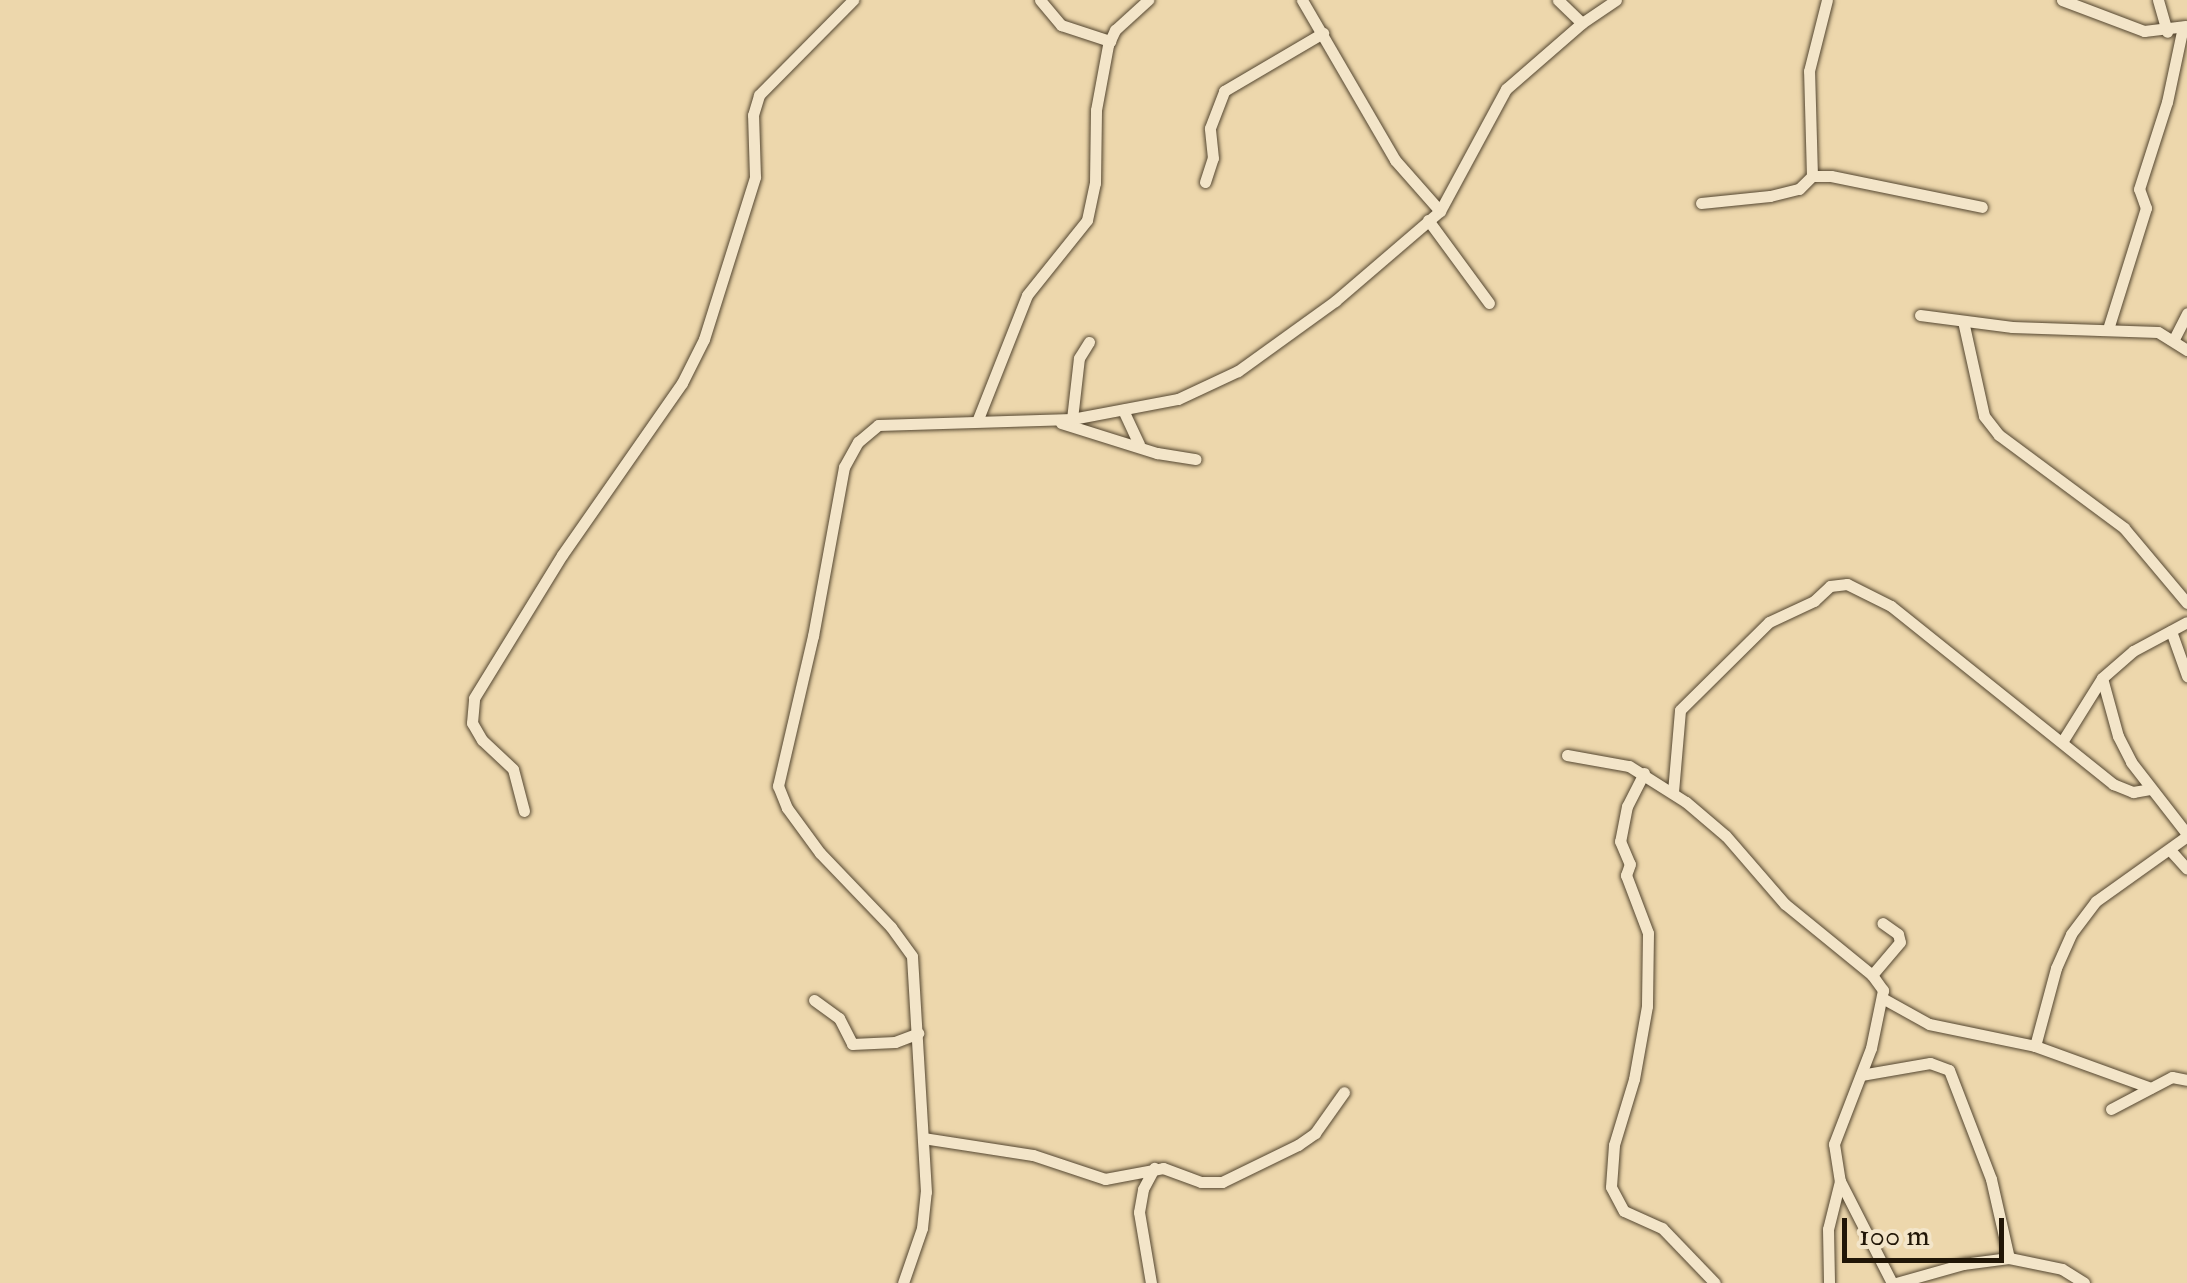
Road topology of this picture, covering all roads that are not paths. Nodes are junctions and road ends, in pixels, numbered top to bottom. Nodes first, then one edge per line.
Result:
1 (853, 0) edge
2 (1040, 0) edge
3 (1148, 0) edge
4 (1302, 0) edge
5 (1616, 0) edge
6 (1827, 0) edge
7 (2062, 0) edge
8 (2158, 0) edge
9 (1561, 1) edge
10 (1582, 23) junction
11 (2167, 32) junction
12 (2184, 32) edge
13 (1323, 33) junction
14 (1110, 42) junction
15 (1812, 176) junction
16 (1205, 182) dead end
17 (1701, 204) dead end
18 (1982, 207) dead end
19 (1440, 211) junction
20 (1428, 220) junction
21 (1489, 303) dead end
22 (2187, 312) edge
23 (1920, 315) dead end
24 (1963, 320) junction
25 (2108, 329) junction
26 (2174, 339) junction
27 (1089, 342) dead end
28 (2187, 350) edge
29 (1122, 410) junction
30 (978, 419) junction
31 (1072, 419) junction
32 (1052, 420) junction
33 (1139, 444) junction
34 (1196, 459) dead end
35 (2187, 602) edge
36 (2187, 622) edge
37 (2172, 631) junction
38 (2187, 676) edge
39 (2102, 678) junction
40 (2062, 742) junction
41 (1567, 754) dead end
42 (1644, 773) junction
43 (2150, 789) junction
44 (1673, 792) junction
45 (524, 811) dead end
46 (2187, 835) edge
47 (2170, 850) junction
48 (2187, 869) edge
49 (1882, 922) dead end
50 (1872, 975) junction
51 (1884, 999) junction
52 (814, 1000) dead end
53 (918, 1034) junction
54 (2035, 1046) junction
55 (1861, 1075) junction
56 (2186, 1078) edge
57 (2150, 1088) junction
58 (1344, 1092) dead end
59 (2111, 1109) dead end
60 (923, 1138) junction
61 (1154, 1168) junction
62 (1840, 1181) junction
63 (2009, 1258) junction
64 (904, 1283) edge
65 (1151, 1283) edge
66 (1715, 1283) edge
67 (1828, 1283) edge
68 (1894, 1283) edge
69 (2083, 1283) edge

1 - 45 street
2 - 14 street
3 - 14 street
4 - 13 street
5 - 10 street
6 - 15 street
7 - 11 street
8 - 11 street
9 - 10 street
10 - 19 street
11 - 12 street
12 - 25 street
13 - 16 street
13 - 19 street
14 - 30 street
15 - 17 street
15 - 18 street
19 - 20 street
20 - 21 street
20 - 29 street
22 - 26 street
23 - 24 street
24 - 25 street
24 - 35 street
25 - 26 street
26 - 28 street
27 - 31 street
29 - 31 street
29 - 33 street
30 - 32 street
30 - 53 street
31 - 32 street
32 - 33 street
33 - 34 street
36 - 37 street
37 - 38 street
37 - 39 street
39 - 40 street
39 - 43 street
40 - 43 street
40 - 44 street
41 - 42 street
42 - 44 street
42 - 66 street
43 - 46 street
44 - 50 street
46 - 47 street
47 - 48 street
47 - 54 street
49 - 50 street
50 - 51 street
51 - 54 street
51 - 55 street
52 - 53 street
53 - 60 street
54 - 57 street
55 - 62 street
55 - 63 street
56 - 57 street
57 - 59 street
58 - 61 street
60 - 61 street
60 - 64 street
61 - 65 street
62 - 67 street
62 - 68 street
63 - 68 street
63 - 69 street

